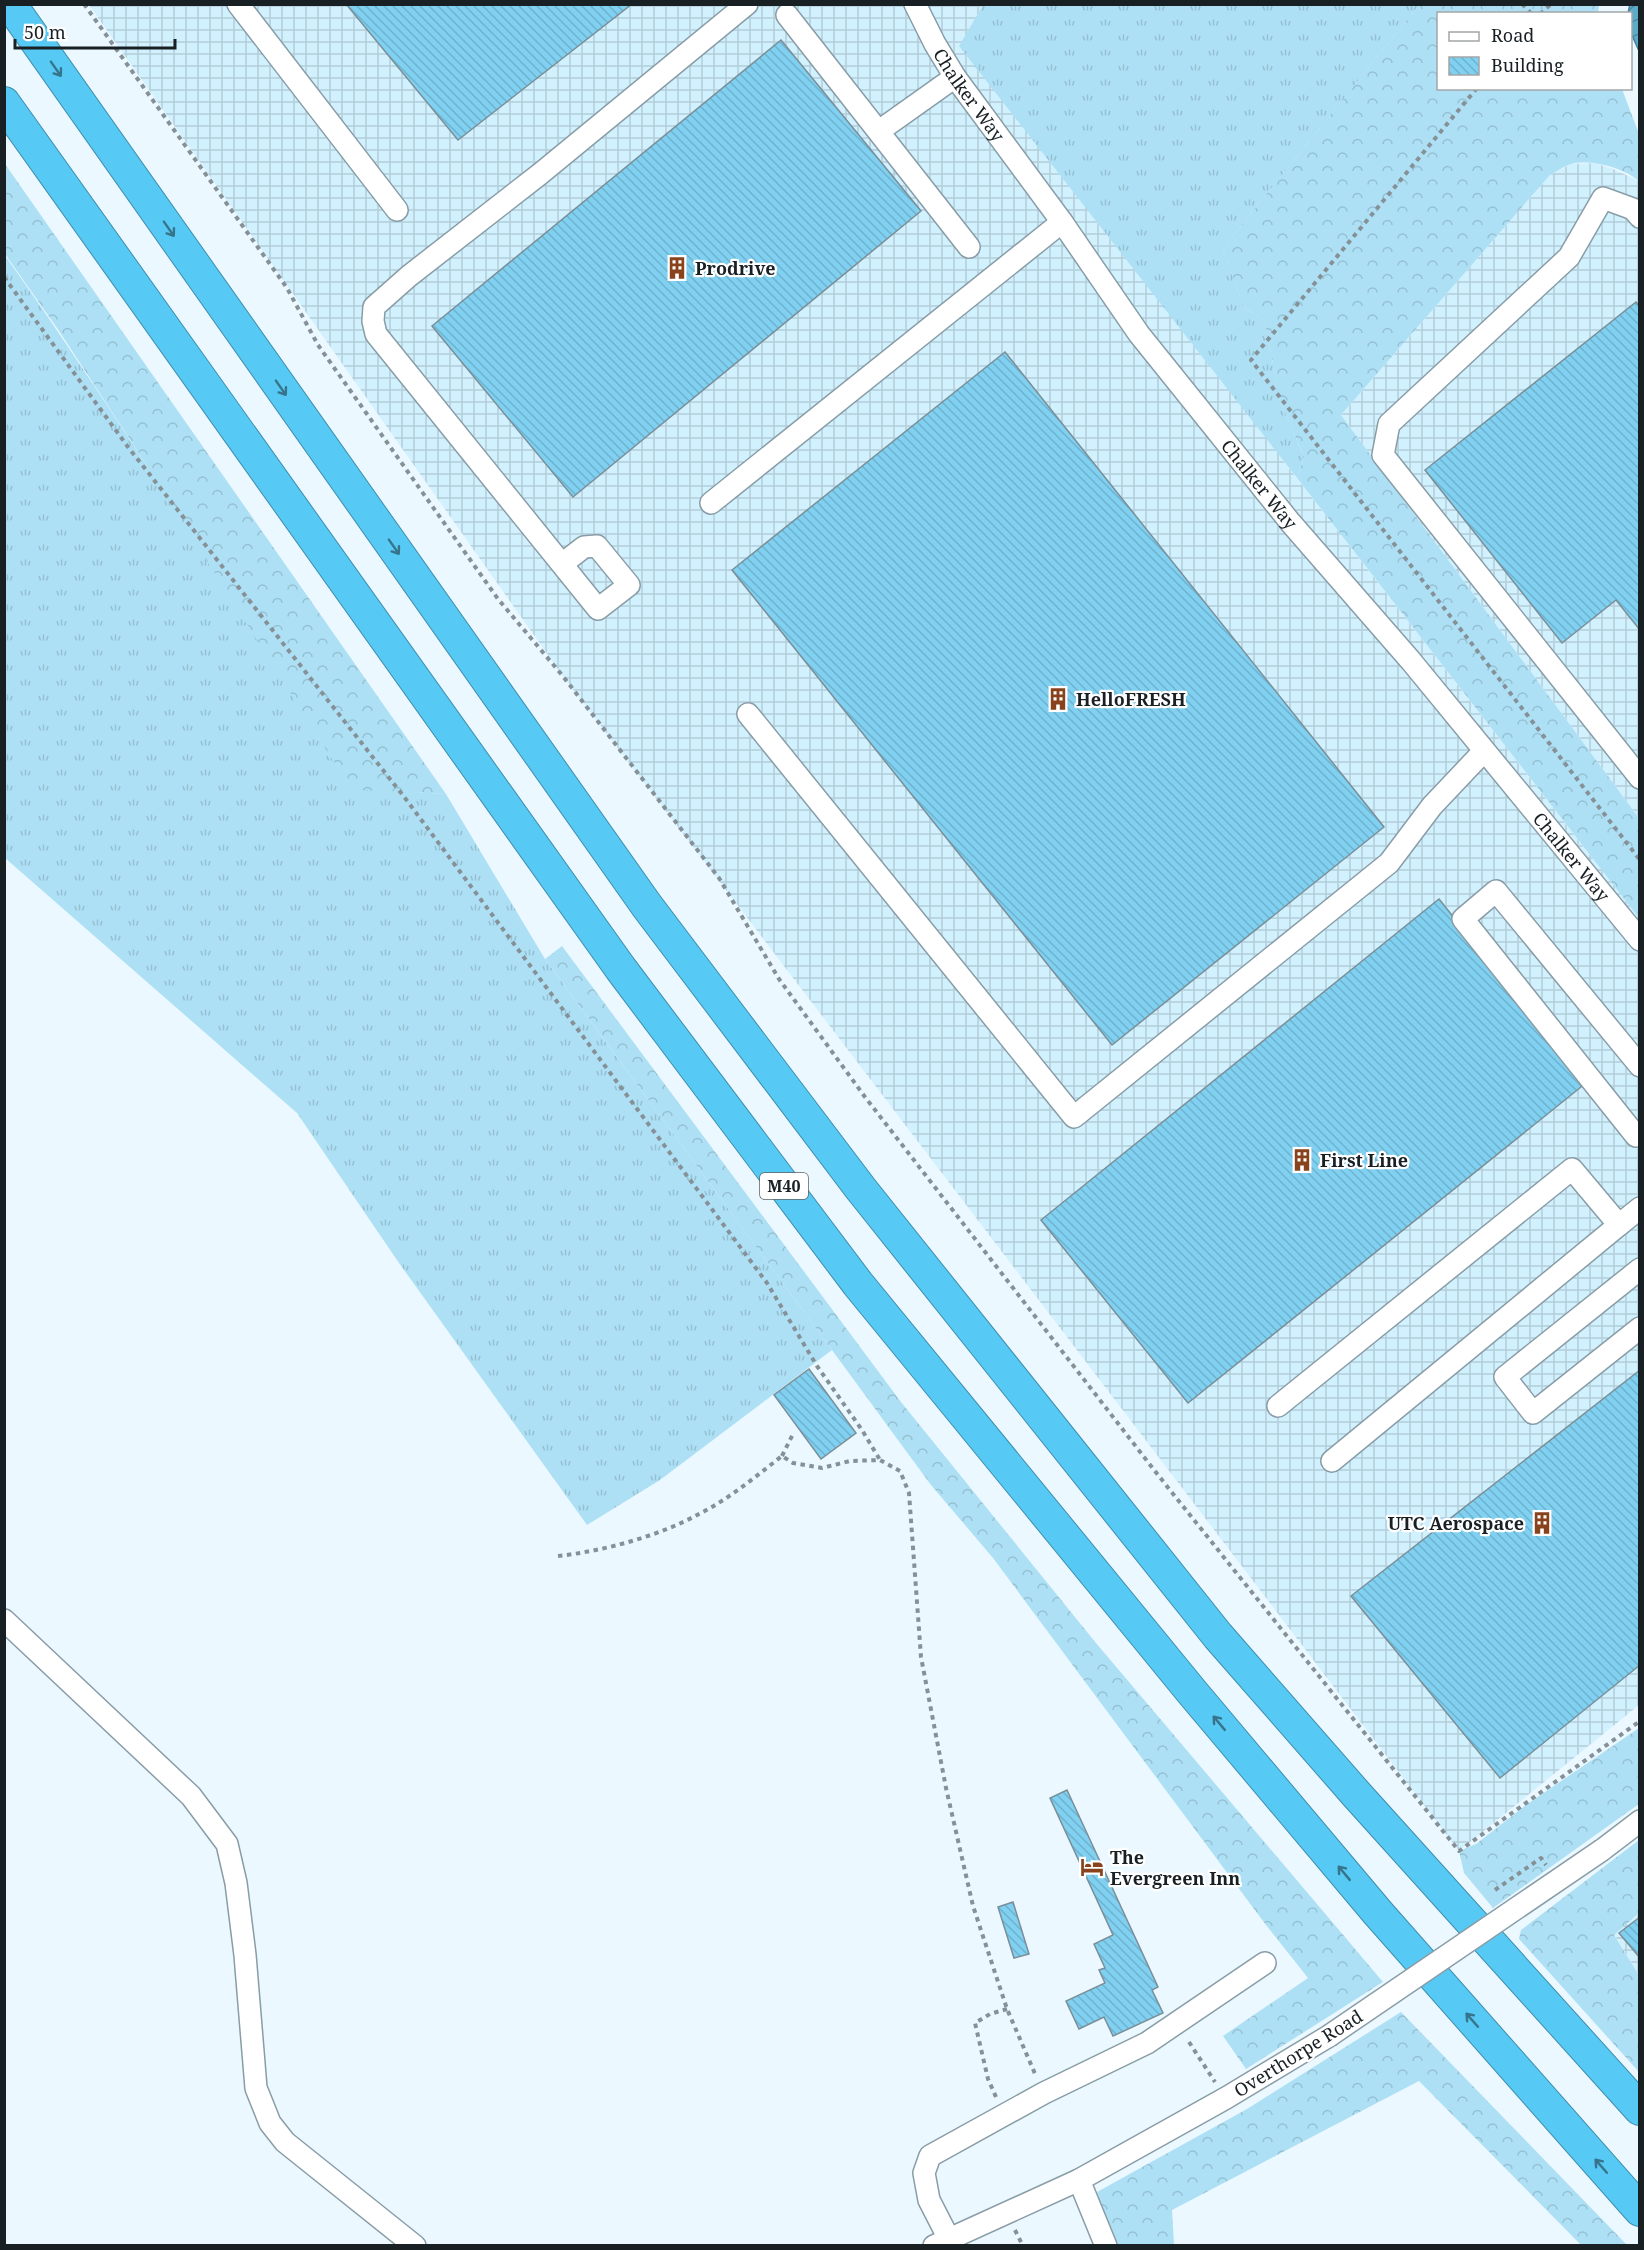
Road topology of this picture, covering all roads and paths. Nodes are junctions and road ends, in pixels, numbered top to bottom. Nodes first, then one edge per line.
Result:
1 (10, 4) edge
2 (84, 4) edge
3 (238, 4) edge
4 (747, 4) edge
5 (921, 7) edge
6 (788, 15) dead end
7 (955, 76) junction
8 (4, 103) edge
9 (879, 131) junction
10 (397, 210) dead end
11 (1640, 217) edge
12 (1062, 222) junction
13 (969, 248) dead end
14 (4, 277) edge
15 (711, 503) dead end
16 (562, 564) dead end
17 (748, 714) dead end
18 (1484, 751) junction
19 (1640, 778) edge
20 (1640, 940) edge
21 (1635, 1052) edge
22 (1640, 1133) edge
23 (1640, 1208) edge
24 (1619, 1225) junction
25 (1640, 1269) edge
26 (1640, 1328) edge
27 (1278, 1406) dead end
28 (794, 1432) dead end
29 (782, 1456) junction
30 (880, 1461) junction
31 (1332, 1461) dead end
32 (558, 1556) dead end
33 (4, 1620) edge
34 (1640, 1721) edge
35 (1640, 1821) edge
36 (1551, 1871) dead end
37 (1495, 1890) dead end
38 (1265, 1963) dead end
39 (1007, 2009) junction
40 (1189, 2042) dead end
41 (1044, 2093) junction
42 (1226, 2098) junction
43 (1640, 2109) edge
44 (1004, 2115) junction
45 (1079, 2180) junction
46 (1640, 2210) edge
47 (942, 2242) edge
48 (415, 2246) edge
49 (1106, 2246) edge

1 -> 43 highway
2 - 34 path
3 - 10 street
4 - 16 street
5 - 7 street, Chalker Way
6 - 9 street
7 - 9 street
7 - 12 street, Chalker Way
46 -> 8 highway, M40
9 - 13 street
11 - 19 street
12 - 15 street
12 - 18 street, Chalker Way
14 - 30 path
17 - 18 street
18 - 20 street, Chalker Way
21 - 22 street
23 - 24 street
24 - 27 street
24 - 31 street
25 - 26 street
28 - 29 path
29 - 30 path
29 - 32 path
30 - 39 path
33 - 48 street
35 - 42 street, Overthorpe Road, bridge
36 - 37 path
38 - 41 street
39 - 41 path
39 - 44 path
40 - 42 path
41 - 44 street
42 - 45 street, Overthorpe Road
44 - 47 street
45 - 47 street, Overthorpe Road
45 - 49 street

